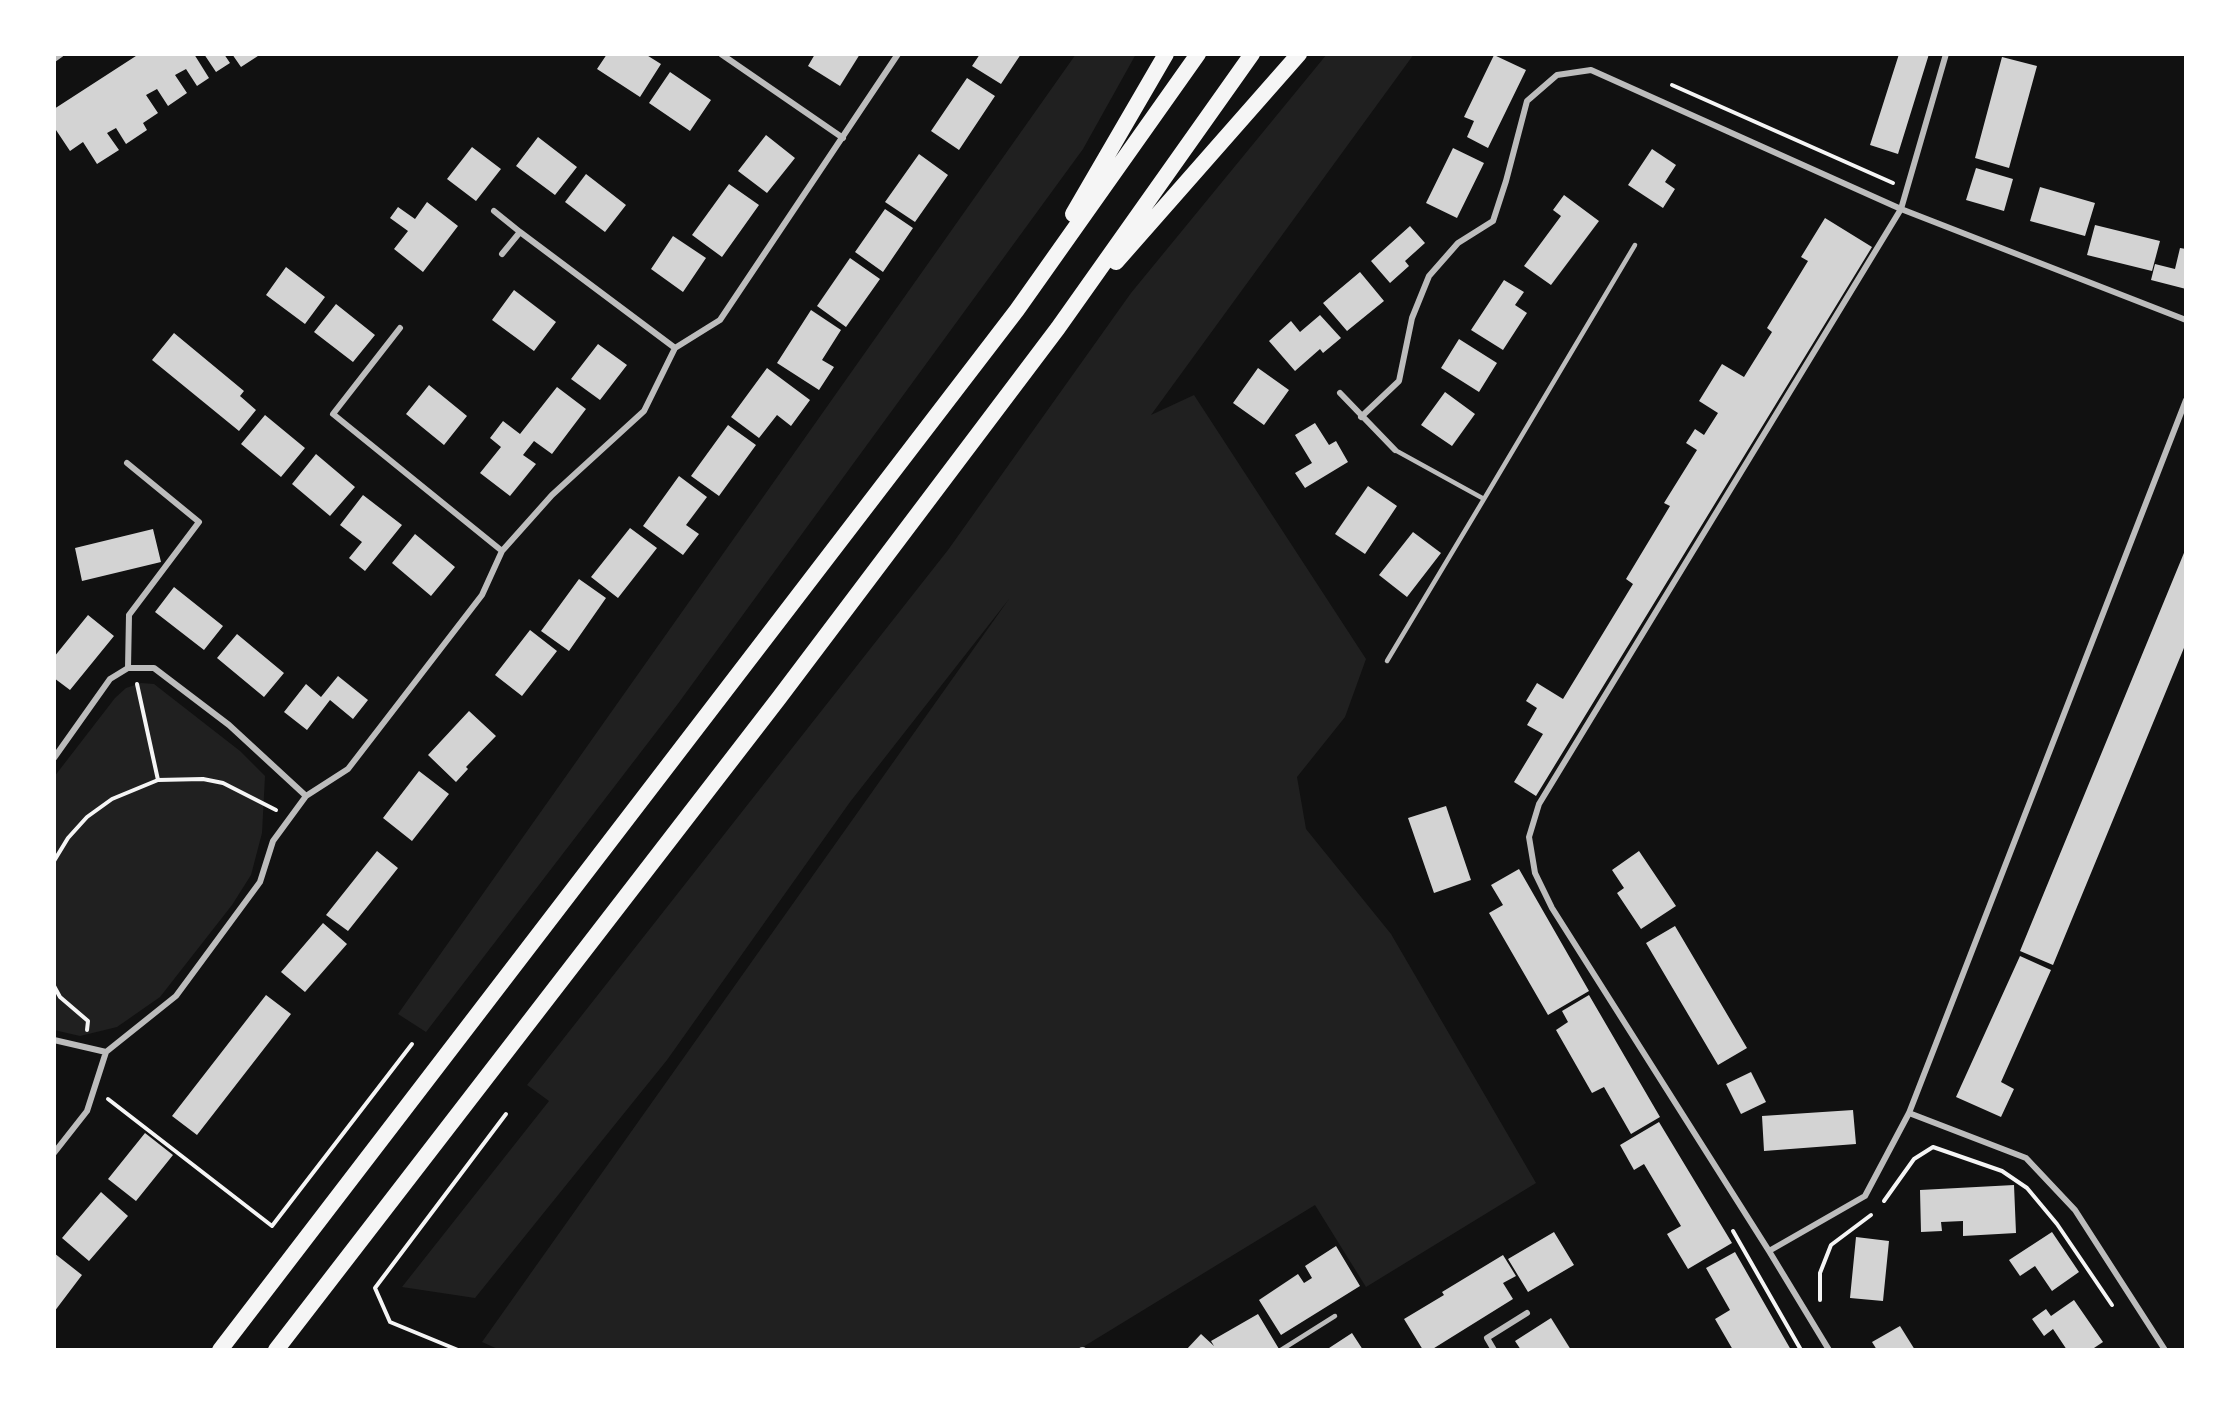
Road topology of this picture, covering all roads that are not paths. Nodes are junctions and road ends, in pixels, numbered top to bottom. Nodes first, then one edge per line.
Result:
1 (61, 54) edge
2 (721, 54) edge
3 (898, 54) edge
4 (1166, 54) edge
5 (1198, 54) edge
6 (1252, 54) edge
7 (1299, 54) edge
8 (1946, 54) edge
9 (54, 58) edge
10 (843, 138) junction
11 (1901, 210) junction
12 (494, 211) dead end
13 (520, 232) junction
14 (1635, 245) dead end
15 (501, 255) dead end
16 (1017, 310) junction
17 (2186, 320) edge
18 (400, 328) dead end
19 (1058, 328) junction
20 (675, 348) junction
21 (1340, 393) dead end
22 (2186, 400) edge
23 (1361, 417) junction
24 (1395, 450) joint
25 (127, 463) dead end
26 (1484, 500) junction
27 (502, 551) junction
28 (1387, 661) dead end
29 (131, 669) junction
30 (54, 758) edge
31 (306, 796) junction
32 (54, 1040) edge
33 (106, 1052) junction
34 (1909, 1113) junction
35 (54, 1153) edge
36 (1769, 1251) junction
37 (1527, 1313) dead end
38 (1335, 1316) dead end
39 (220, 1350) edge
40 (276, 1350) edge
41 (1281, 1350) edge
42 (1494, 1350) edge
43 (1829, 1350) edge
44 (2165, 1350) edge

1 - 9 street
2 - 10 street
3 - 10 street
4 - 16 highway
5 - 16 highway
6 - 19 highway
7 - 19 highway
8 - 11 street
10 - 20 street
11 - 17 street
11 - 23 street
11 - 36 street
12 - 13 street
13 - 15 street
13 - 20 street
14 - 26 lane
16 - 39 highway
18 - 27 street
19 - 40 highway
20 - 27 street
21 - 23 street
22 - 34 street
23 - 24 street
24 - 26 lane
25 - 29 street
26 - 28 lane
27 - 31 street
29 - 30 street
29 - 31 street
31 - 33 street
32 - 33 street
33 - 35 street
34 - 36 street
34 - 44 street
36 - 43 street
37 - 42 street
38 - 41 lane

